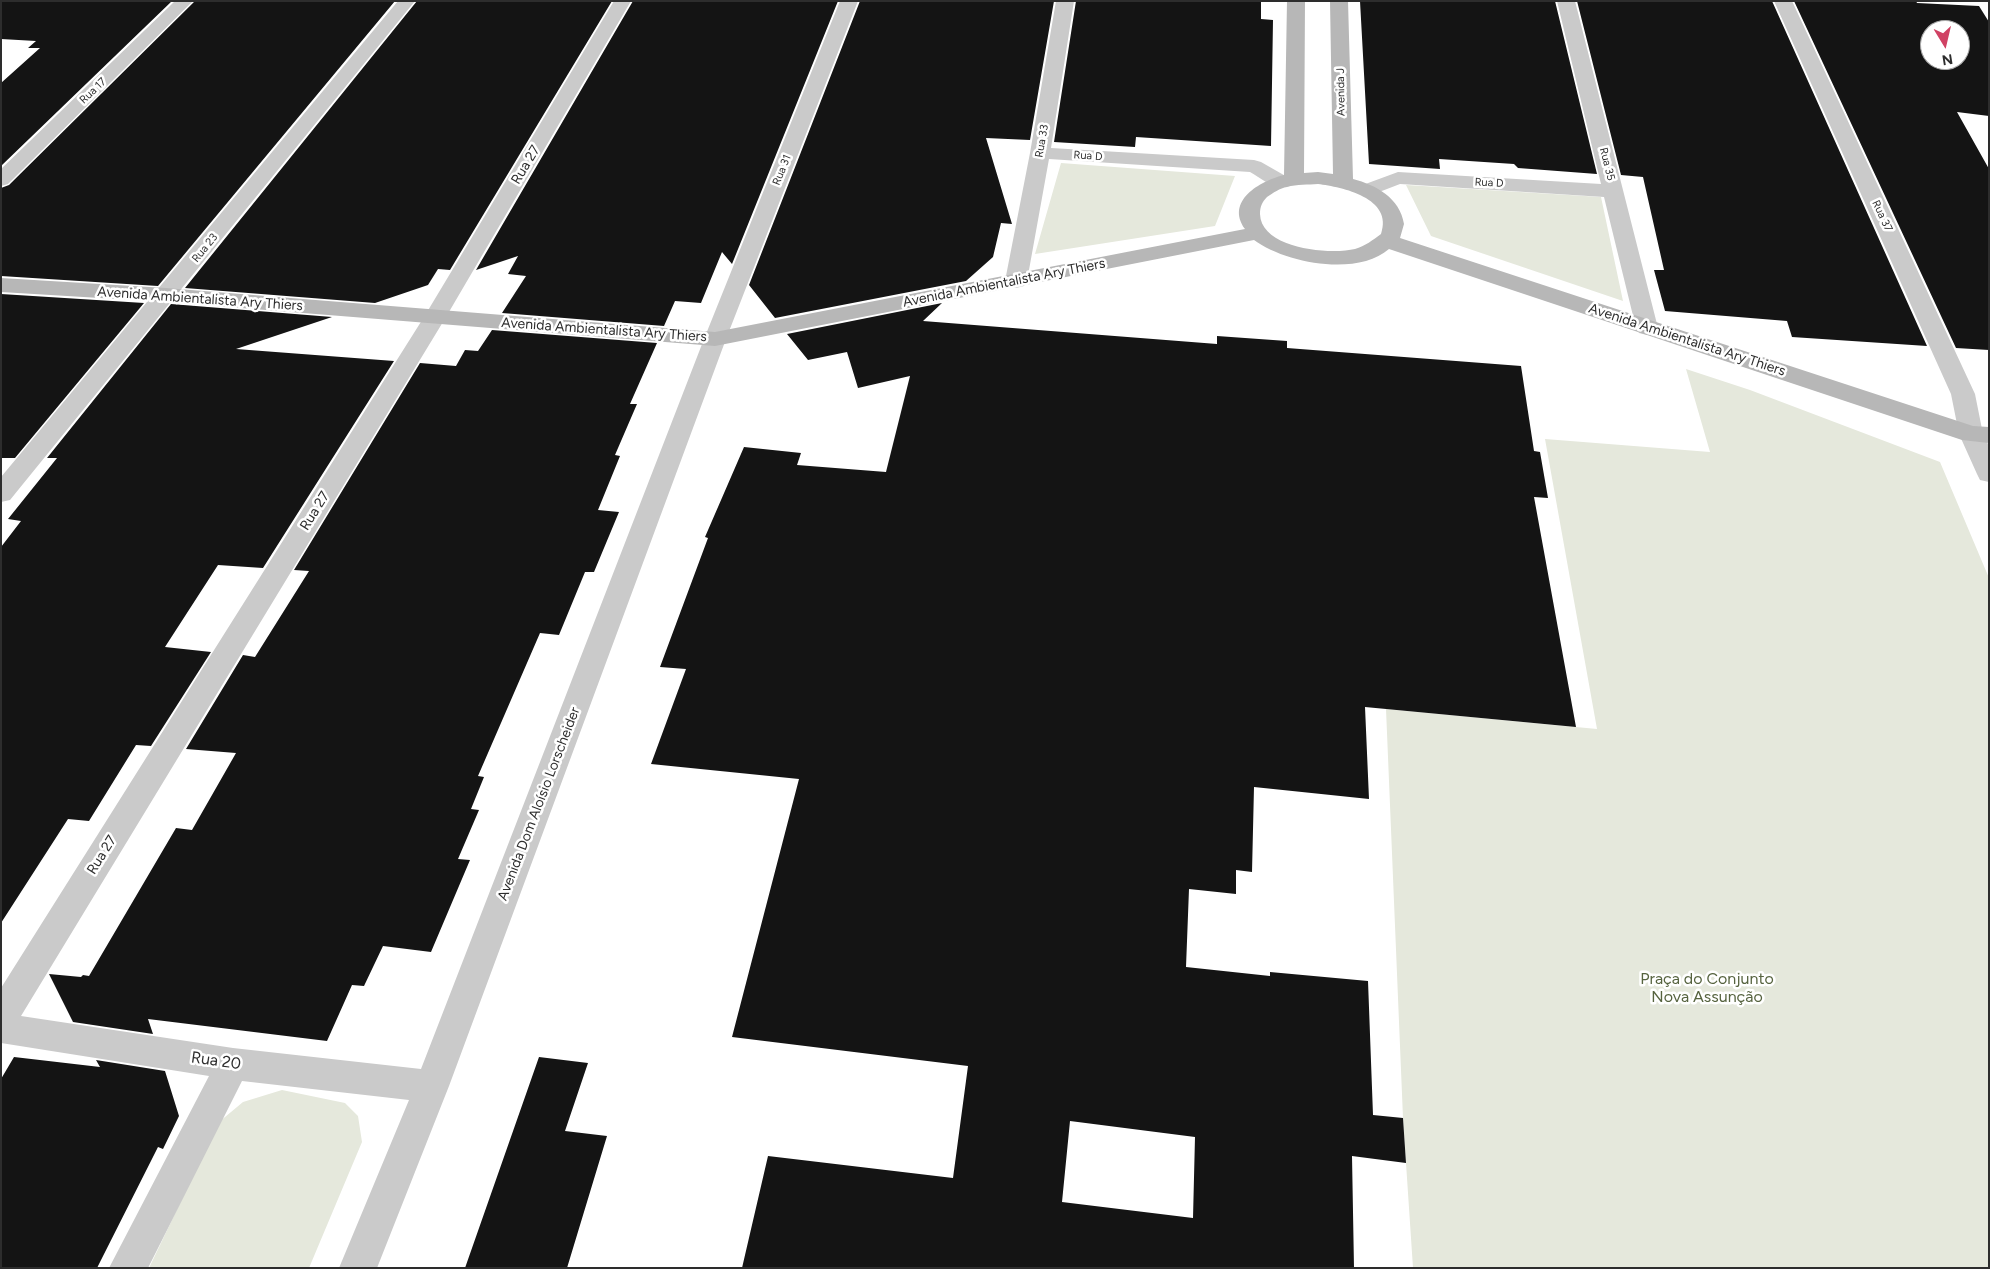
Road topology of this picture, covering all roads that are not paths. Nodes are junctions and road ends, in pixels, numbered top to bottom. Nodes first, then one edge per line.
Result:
1 (185, 1) edge
2 (407, 1) edge
3 (623, 1) edge
4 (849, 1) edge
5 (1065, 1) edge
6 (1296, 1) edge
7 (1339, 1) edge
8 (1566, 1) edge
9 (1783, 1) edge
10 (1040, 153) junction
11 (1, 180) edge
12 (1288, 181) junction
13 (1342, 182) junction
14 (1367, 190) junction
15 (1614, 191) junction
16 (1258, 233) junction
17 (1386, 240) junction
18 (1016, 281) junction
19 (1, 285) edge
20 (166, 295) junction
21 (435, 317) junction
22 (1648, 328) junction
23 (715, 338) junction
24 (1980, 434) edge
25 (1989, 474) edge
26 (1, 494) edge
27 (1, 1018) edge
28 (1, 1028) edge
29 (233, 1064) junction
30 (432, 1086) junction
31 (128, 1268) edge
32 (358, 1268) edge

1 - 11 street, Rua 17
2 - 20 street, Rua 23
3 - 21 street, Rua 27
4 - 23 street, Rua 31
5 - 10 street, Rua 33
6 - 12 street
7 - 13 street, Avenida J
8 - 15 street, Rua 35
9 - 24 street, Rua 37
10 - 12 street, Rua D
10 - 18 street, Rua 33
12 - 13 street
12 - 16 street
13 - 14 street
14 - 15 street, Rua D
14 - 17 street
15 - 22 street, Rua 35
16 - 17 street
16 - 18 street, Avenida Ambientalista Ary Thiers
17 - 22 street, Avenida Ambientalista Ary Thiers
18 - 23 street, Avenida Ambientalista Ary Thiers
19 - 20 street, Avenida Ambientalista Ary Thiers
20 - 21 street, Avenida Ambientalista Ary Thiers
20 - 26 street, Rua 23
21 - 23 street, Avenida Ambientalista Ary Thiers
21 - 27 street, Rua 27
22 - 24 street, Avenida Ambientalista Ary Thiers
23 - 30 street, Avenida Dom Aloísio Lorscheider
24 - 25 street, Rua 37
28 - 29 street, Rua 20
29 - 30 street, Rua 20
29 - 31 street
30 - 32 street, Avenida Dom Aloísio Lorscheider

